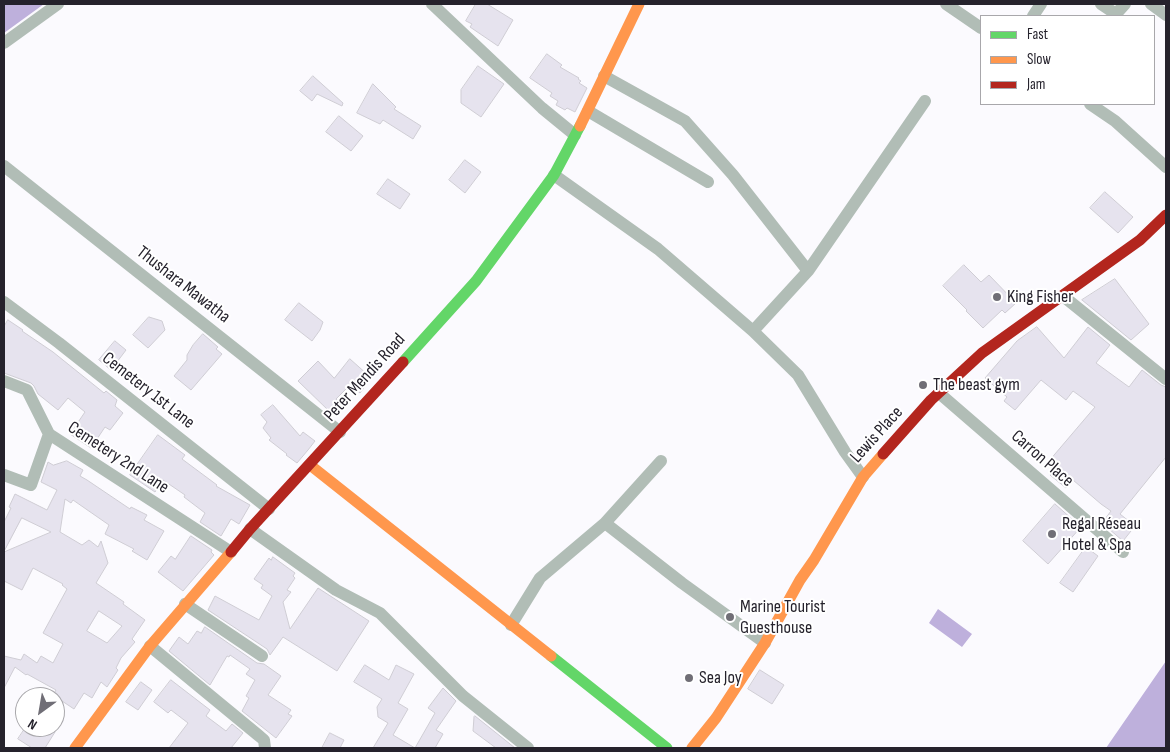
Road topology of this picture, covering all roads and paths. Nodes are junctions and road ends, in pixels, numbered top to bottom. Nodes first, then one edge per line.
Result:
1 (58, 4) edge
2 (432, 4) edge
3 (639, 4) edge
4 (946, 4) edge
5 (1041, 4) edge
6 (1101, 4) edge
7 (1125, 4) edge
8 (1151, 4) edge
9 (1034, 15) edge
10 (1166, 15) edge
11 (980, 27) edge
12 (4, 43) edge
13 (604, 76) junction
14 (925, 101) dead end
15 (1091, 105) edge
16 (588, 111) junction
17 (575, 135) junction
18 (4, 166) edge
19 (1166, 168) edge
20 (554, 176) junction
21 (708, 182) dead end
22 (1166, 215) edge
23 (808, 271) junction
24 (1063, 296) junction
25 (4, 302) edge
26 (752, 331) junction
27 (1166, 379) edge
28 (4, 381) edge
29 (939, 393) junction
30 (340, 432) junction
31 (49, 434) junction
32 (661, 461) dead end
33 (310, 465) junction
34 (4, 475) edge
35 (863, 477) junction
36 (269, 509) junction
37 (604, 523) junction
38 (250, 529) junction
39 (231, 552) junction
40 (1123, 552) dead end
41 (185, 604) junction
42 (510, 625) junction
43 (765, 643) junction
44 (150, 646) junction
45 (262, 656) dead end
46 (75, 748) edge
47 (265, 748) edge
48 (528, 748) edge
49 (667, 748) edge
50 (692, 748) edge

1 - 12 street
2 - 17 street
3 - 13 street, Peter Mendis Road
4 - 11 street
5 - 9 street
6 - 7 street
8 - 10 street
13 - 16 street, Peter Mendis Road
13 - 23 street
14 - 23 street
15 - 19 street
16 - 17 street, Peter Mendis Road
16 - 21 street
17 - 20 street, Peter Mendis Road
18 - 30 street, Thushara Mawatha
20 - 26 street
20 - 30 street, Peter Mendis Road
22 - 24 street, Lewis Place
23 - 26 street
24 - 27 street
24 - 29 street, Lewis Place
25 - 36 street, Cemetery 1st Lane
26 - 35 street
28 - 31 street, Cemetery 2nd Lane
29 - 35 street, Lewis Place
29 - 40 street, Carron Place
30 - 33 street, Peter Mendis Road
31 - 34 street
31 - 39 street, Cemetery 2nd Lane
32 - 37 street
33 - 36 street, Peter Mendis Road
33 - 42 street
35 - 43 street, Lewis Place
36 - 38 street, Peter Mendis Road
37 - 42 street
37 - 43 street
38 - 39 street, Peter Mendis Road
38 - 48 street
39 - 41 street, Peter Mendis Road
41 - 44 street, Peter Mendis Road
41 - 45 street
42 - 49 street
43 - 50 street, Lewis Place
44 - 46 street, Peter Mendis Road
44 - 47 street

